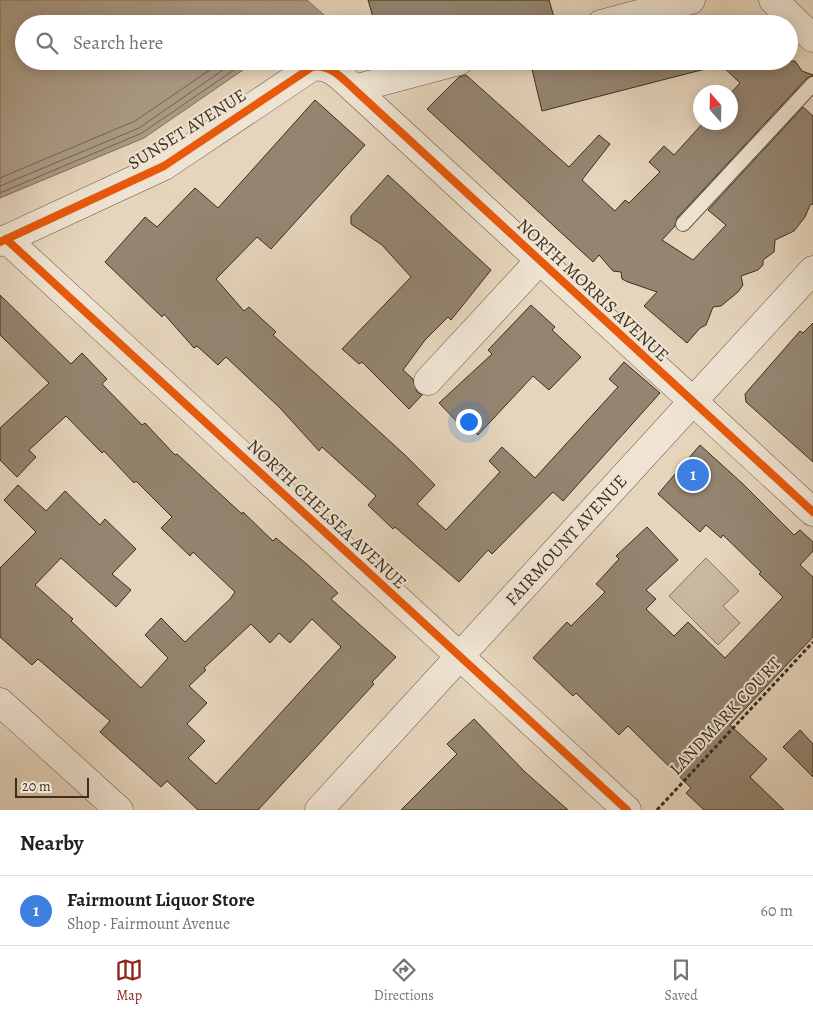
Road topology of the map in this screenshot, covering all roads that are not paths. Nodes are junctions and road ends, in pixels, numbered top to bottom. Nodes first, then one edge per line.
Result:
1 (691, 0) edge
2 (774, 0) edge
3 (635, 15) edge
4 (789, 15) edge
5 (798, 23) edge
6 (813, 38) edge
7 (308, 70) edge
8 (334, 70) edge
9 (425, 70) edge
10 (813, 84) edge
11 (354, 89) junction
12 (683, 224) dead end
13 (3, 240) edge
14 (540, 260) junction
15 (813, 270) edge
16 (428, 381) dead end
17 (692, 402) junction
18 (813, 512) edge
19 (459, 656) junction
20 (0, 702) edge
21 (119, 810) edge
22 (319, 810) edge
23 (627, 810) edge

1 - 3 street
2 - 4 street
5 - 6 street
7 - 13 street, SUNSET AVENUE
8 - 11 street, SUNSET AVENUE
9 - 11 street
10 - 12 lane
11 - 14 street, NORTH MORRIS AVENUE
13 - 19 street, NORTH CHELSEA AVENUE
14 - 16 street
14 - 17 street, NORTH MORRIS AVENUE
15 - 17 street, FAIRMOUNT AVENUE
17 - 18 street, NORTH MORRIS AVENUE
17 - 19 street, FAIRMOUNT AVENUE
19 - 22 street, FAIRMOUNT AVENUE
19 - 23 street, NORTH CHELSEA AVENUE
20 - 21 street

